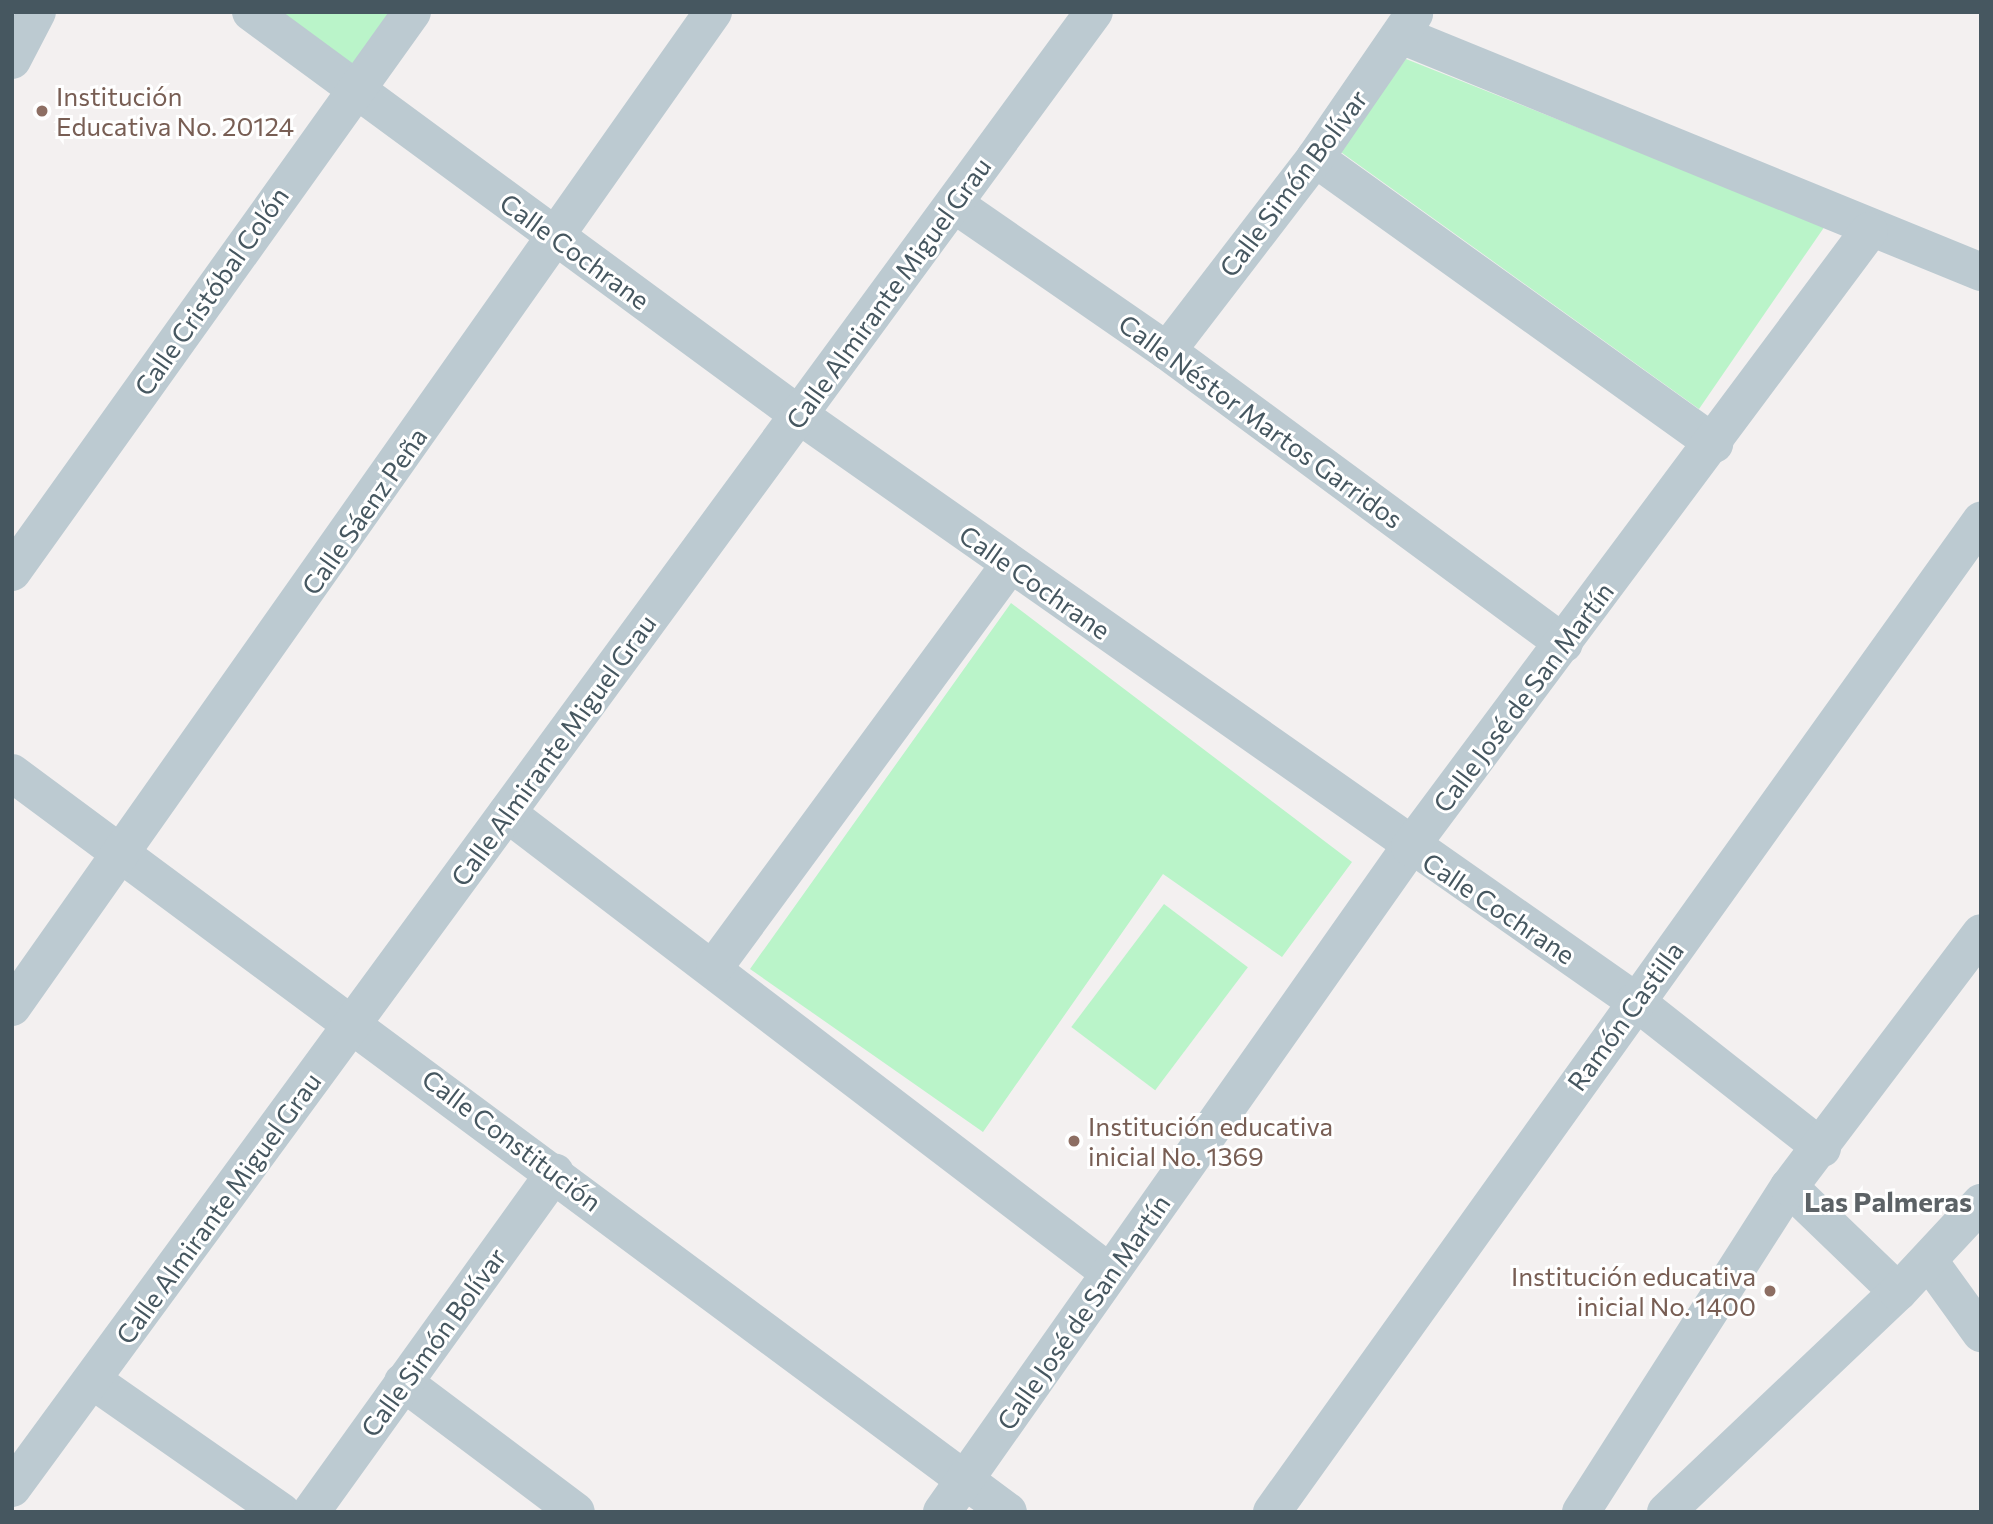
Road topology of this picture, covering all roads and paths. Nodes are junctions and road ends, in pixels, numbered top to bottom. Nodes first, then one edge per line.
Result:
1 (37, 12) edge
2 (251, 12) edge
3 (412, 12) edge
4 (713, 12) edge
5 (1094, 12) edge
6 (1408, 24) edge
7 (12, 60) edge
8 (355, 87) junction
9 (1315, 158) junction
10 (954, 204) junction
11 (1869, 231) junction
12 (555, 238) junction
13 (1981, 272) edge
14 (1167, 351) junction
15 (799, 415) junction
16 (1714, 444) junction
17 (1981, 521) edge
18 (1010, 564) junction
19 (12, 572) edge
20 (1564, 644) junction
21 (12, 772) edge
22 (508, 813) junction
23 (1410, 847) junction
24 (126, 851) junction
25 (1981, 933) edge
26 (715, 966) junction
27 (1635, 1001) junction
28 (12, 1007) edge
29 (354, 1022) junction
30 (1822, 1148) junction
31 (555, 1172) junction
32 (1789, 1187) junction
33 (1981, 1203) edge
34 (1929, 1261) junction
35 (1110, 1273) junction
36 (1898, 1292) junction
37 (1981, 1333) edge
38 (92, 1380) junction
39 (404, 1382) junction
40 (965, 1480) junction
41 (12, 1489) edge
42 (281, 1512) edge
43 (311, 1512) edge
44 (576, 1512) edge
45 (942, 1512) edge
46 (1008, 1512) edge
47 (1272, 1512) edge
48 (1581, 1512) edge
49 (1665, 1512) edge

1 - 7 street
2 - 8 street, Calle Cochrane
3 - 8 street, Calle Cristóbal Colón
4 - 12 street, Calle Sáenz Peña
5 - 10 street, Calle Almirante Miguel Grau
6 - 9 street, Calle Simón Bolívar
6 - 11 street
8 - 12 street, Calle Cochrane
8 - 19 street, Calle Cristóbal Colón
9 - 14 street, Calle Simón Bolívar
9 - 16 street
10 - 14 street, Calle Néstor Martos Garridos
10 - 15 street, Calle Almirante Miguel Grau
11 - 13 street
11 - 16 street, Calle José de San Martín
12 - 15 street, Calle Cochrane
12 - 24 street, Calle Sáenz Peña
14 - 20 street, Calle Néstor Martos Garridos
15 - 18 street, Calle Cochrane
15 - 22 street, Calle Almirante Miguel Grau
16 - 20 street, Calle José de San Martín
17 - 27 street, Ramón Castilla
18 - 23 street, Calle Cochrane
18 - 26 street
20 - 23 street, Calle José de San Martín
21 - 24 street, Calle Constitución
22 - 26 street
22 - 29 street, Calle Almirante Miguel Grau
23 - 27 street, Calle Cochrane
23 - 35 street, Calle José de San Martín
24 - 28 street, Calle Sáenz Peña
24 - 29 street, Calle Constitución
25 - 30 street
26 - 35 street
27 - 30 street, Calle Cochrane
27 - 47 street, Ramón Castilla
29 - 31 street, Calle Constitución
29 - 38 street, Calle Almirante Miguel Grau
30 - 32 street
31 - 39 street, Calle Simón Bolívar
31 - 40 street, Calle Constitución
32 - 36 street
32 - 48 street
33 - 34 street
34 - 36 street
34 - 37 street
35 - 40 street, Calle José de San Martín
36 - 49 street
38 - 41 street, Calle Almirante Miguel Grau
38 - 42 street
39 - 43 street, Calle Simón Bolívar
39 - 44 street
40 - 45 street, Calle José de San Martín
40 - 46 street, Calle Constitución

